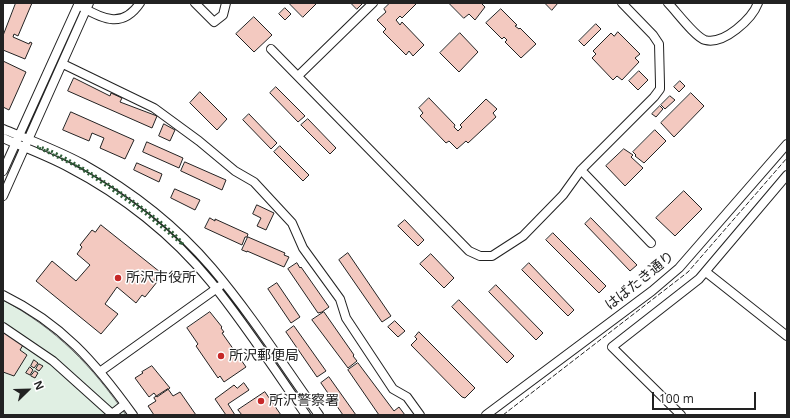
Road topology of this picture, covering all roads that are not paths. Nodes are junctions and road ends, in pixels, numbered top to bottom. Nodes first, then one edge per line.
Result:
1 (140, 3) edge
2 (195, 3) edge
3 (226, 3) edge
4 (373, 3) edge
5 (622, 3) edge
6 (668, 3) edge
7 (758, 3) edge
8 (78, 4) edge
9 (88, 6) edge
10 (271, 49) dead end
11 (62, 64) junction
12 (298, 76) junction
13 (3, 129) edge
14 (19, 136) junction
15 (3, 138) edge
16 (29, 139) junction
17 (16, 144) junction
18 (787, 144) edge
19 (25, 148) junction
20 (581, 170) junction
21 (3, 171) edge
22 (787, 175) edge
23 (3, 196) edge
24 (651, 243) dead end
25 (706, 272) junction
26 (223, 283) junction
27 (217, 290) junction
28 (3, 295) edge
29 (3, 327) edge
30 (787, 336) edge
31 (101, 372) junction
32 (125, 404) junction
33 (111, 414) edge
34 (133, 415) edge
35 (306, 415) edge
36 (318, 415) edge
37 (420, 415) edge
38 (486, 415) edge
39 (681, 415) edge

1 - 9 street
2 - 3 street
4 - 12 street
5 - 20 street
6 - 7 street
8 - 9 street
8 - 14 street
9 - 11 street
10 - 12 street
11 - 16 street
11 - 37 street
12 - 20 street
13 - 14 street
14 - 16 street
14 - 17 street
15 - 17 street
16 - 19 street
16 - 26 street
17 - 19 street
17 - 21 street
18 - 38 street, はばたき通り
19 - 23 street
19 - 27 street
20 - 24 street
22 - 25 street
25 - 30 street
25 - 39 street
26 - 27 street
26 - 36 street
27 - 31 street
27 - 35 street
28 - 31 street
29 - 33 street
31 - 32 street
32 - 33 street
32 - 34 street

